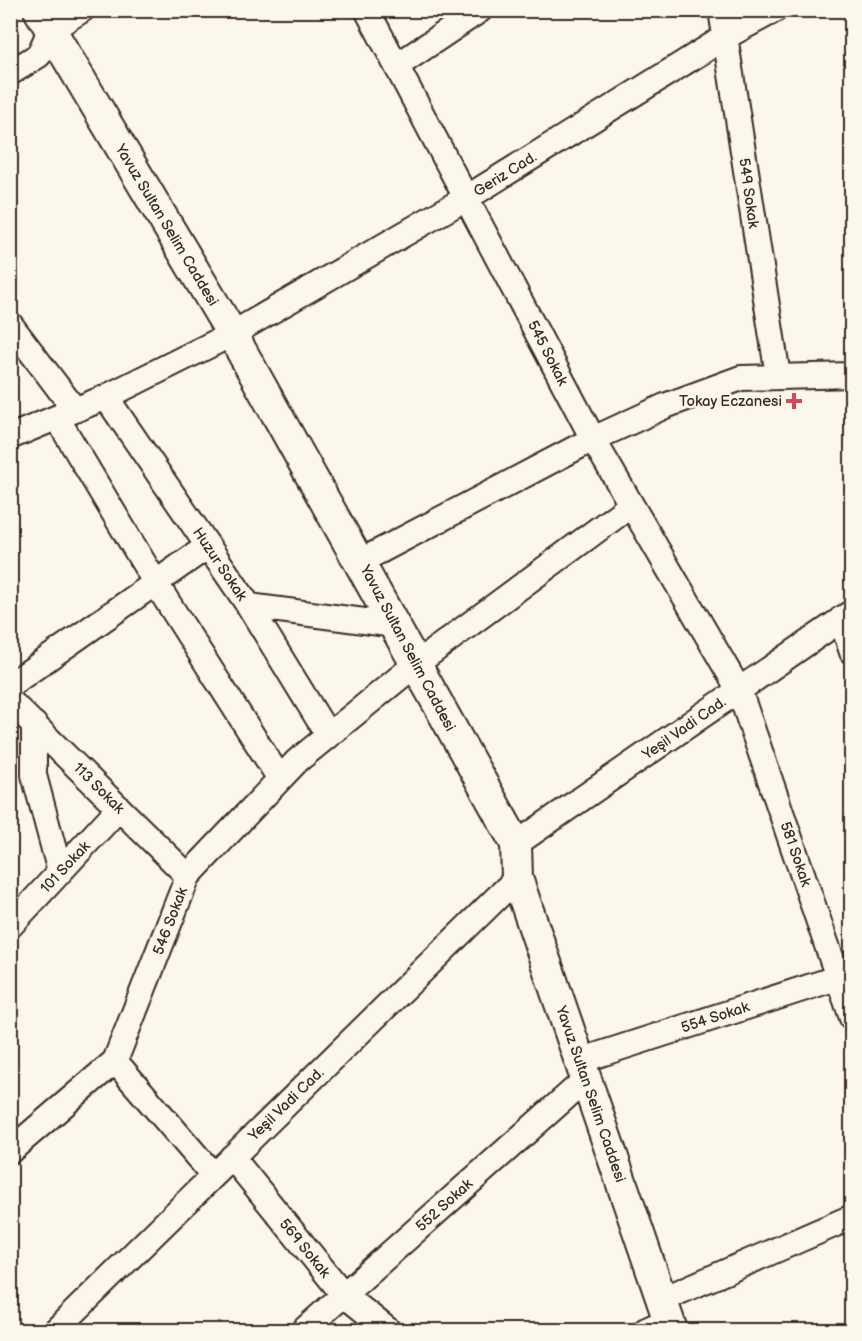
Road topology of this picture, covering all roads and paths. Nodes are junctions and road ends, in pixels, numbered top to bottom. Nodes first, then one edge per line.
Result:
1 (82, 10) edge
2 (367, 10) edge
3 (480, 10) edge
4 (721, 10) edge
5 (775, 10) edge
6 (45, 20) edge
7 (727, 36) junction
8 (398, 65) junction
9 (10, 73) edge
10 (468, 197) junction
11 (10, 324) edge
12 (232, 334) junction
13 (852, 375) edge
14 (778, 376) junction
15 (106, 397) junction
16 (66, 414) junction
17 (10, 438) edge
18 (593, 439) junction
19 (631, 505) junction
20 (208, 546) junction
21 (361, 561) junction
22 (155, 582) junction
23 (249, 606) junction
24 (847, 616) edge
25 (395, 625) junction
26 (852, 652) edge
27 (416, 664) junction
28 (10, 685) edge
29 (739, 690) junction
30 (10, 701) edge
31 (34, 723) junction
32 (328, 735) junction
33 (280, 779) junction
34 (119, 808) junction
35 (516, 844) junction
36 (60, 872) junction
37 (188, 876) junction
38 (517, 878) junction
39 (10, 926) edge
40 (845, 975) edge
41 (852, 1018) edge
42 (115, 1061) junction
43 (582, 1071) junction
44 (10, 1151) edge
45 (232, 1156) junction
46 (213, 1175) junction
47 (852, 1217) edge
48 (343, 1294) junction
49 (662, 1320) edge
50 (56, 1330) edge
51 (304, 1330) edge
52 (388, 1330) edge

1 - 6 street
2 - 8 street, 545 Sokak
3 - 8 street
4 - 7 street, 549 Sokak
5 - 7 street, Geriz Cad.
6 - 9 street
6 - 12 street, Yavuz Sultan Selim Caddesi
7 - 10 street, Geriz Cad.
7 - 14 street, 549 Sokak
8 - 10 street, 545 Sokak
10 - 12 street, Geriz Cad.
10 - 18 street, 545 Sokak
11 - 16 street
12 - 15 street, Geriz Cad.
12 - 21 street, Yavuz Sultan Selim Caddesi
13 - 14 street
14 - 18 street
15 - 16 street, Geriz Cad.
15 - 20 street, Huzur Sokak
16 - 17 street, Geriz Cad.
16 - 22 street
18 - 19 street, 545 Sokak
18 - 21 street
19 - 27 street, 546 Sokak
19 - 29 street, 545 Sokak
20 - 22 street
20 - 23 street, Huzur Sokak
21 - 25 street, Yavuz Sultan Selim Caddesi
22 - 28 street
22 - 33 street
23 - 25 street
23 - 32 street, Huzur Sokak
24 - 26 street
24 - 29 street, Yeşil Vadi Cad.
25 - 27 street, Yavuz Sultan Selim Caddesi
27 - 32 street, 546 Sokak
27 - 35 street, Yavuz Sultan Selim Caddesi
29 - 35 street, Yeşil Vadi Cad.
29 - 40 street, 581 Sokak
30 - 31 street, 113 Sokak
31 - 34 street, 113 Sokak
31 - 36 street
32 - 33 street, 546 Sokak
33 - 37 street, 546 Sokak
34 - 36 street, 101 Sokak
34 - 37 street, 113 Sokak
35 - 38 street, Yavuz Sultan Selim Caddesi
36 - 39 street, 101 Sokak
37 - 42 street, 546 Sokak
38 - 43 street, Yavuz Sultan Selim Caddesi
38 - 45 street, Yeşil Vadi Cad.
40 - 41 street, 581 Sokak
40 - 43 street, 554 Sokak
42 - 44 street, 546 Sokak
42 - 46 street
43 - 48 street, 552 Sokak
43 - 49 street, Yavuz Sultan Selim Caddesi
45 - 46 street, Yeşil Vadi Cad.
45 - 48 street, 569 Sokak
46 - 50 street, Yeşil Vadi Cad.
47 - 49 street
48 - 51 street, 552 Sokak
48 - 52 street, 569 Sokak

